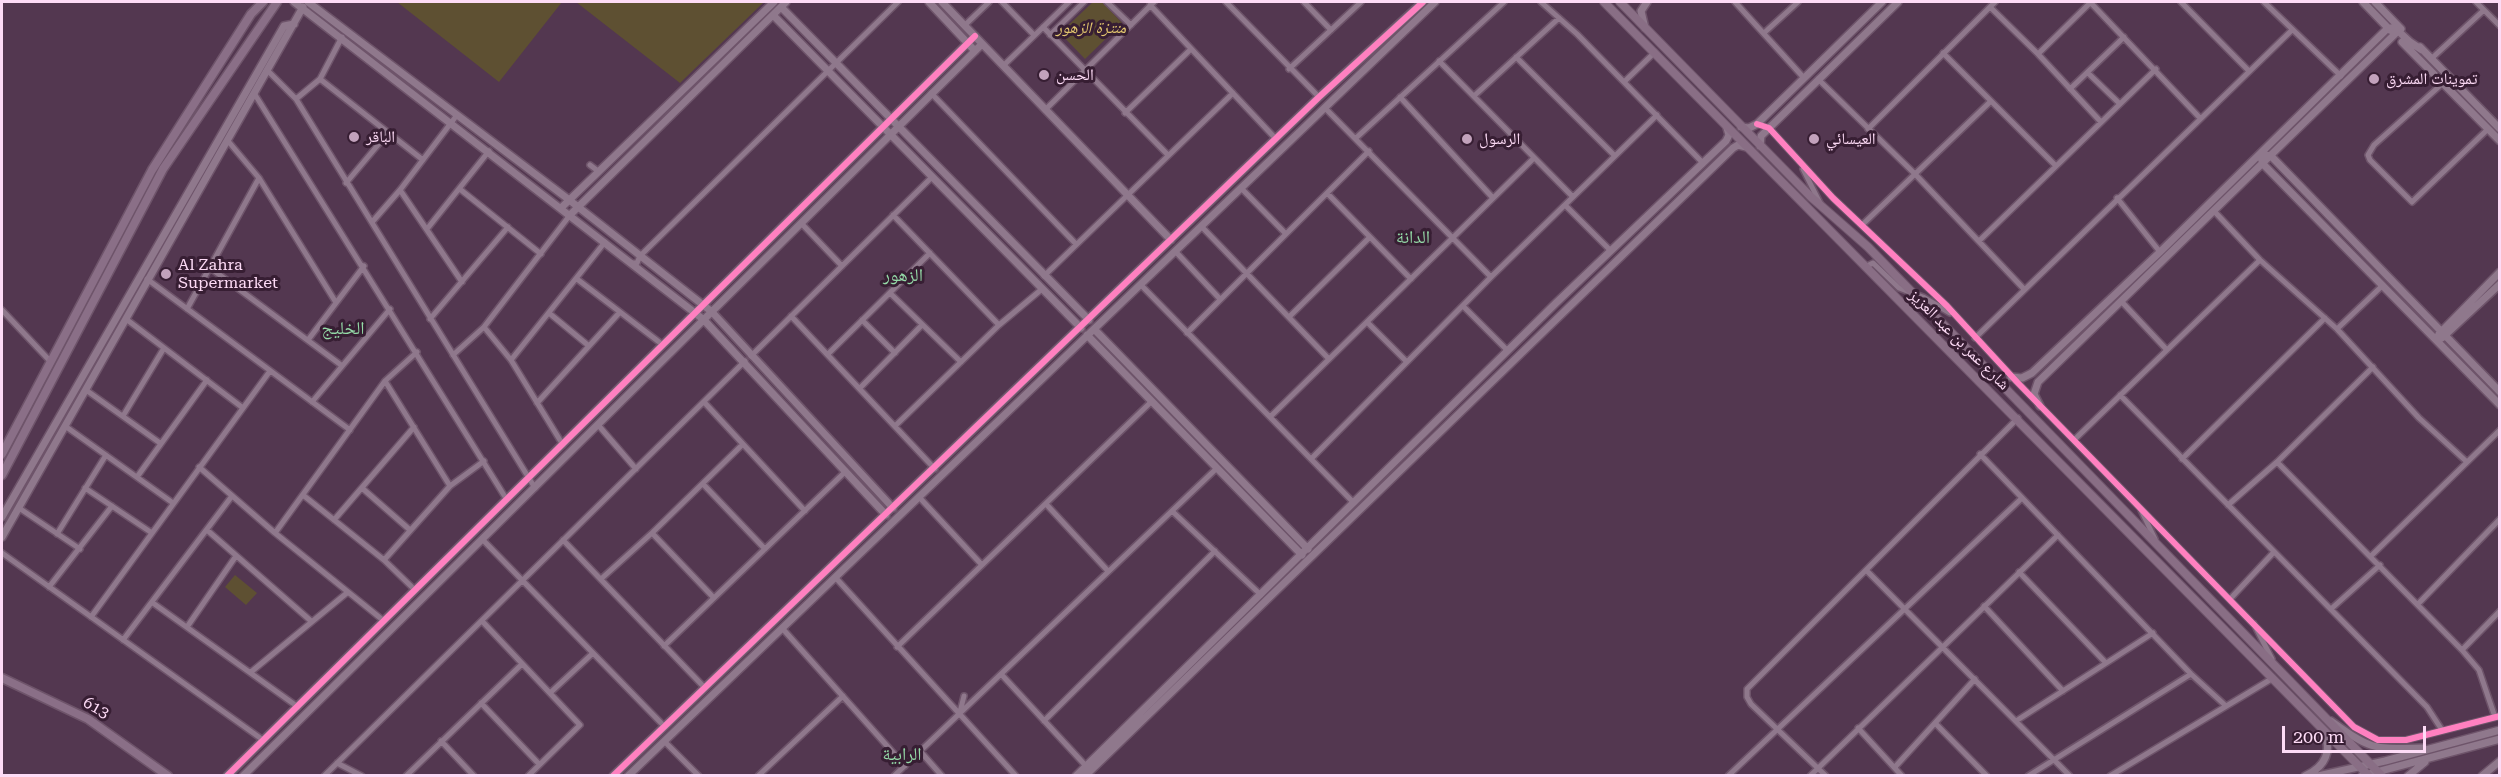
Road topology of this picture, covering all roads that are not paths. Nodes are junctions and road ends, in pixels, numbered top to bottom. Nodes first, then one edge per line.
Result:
1 (264, 2) edge
2 (277, 2) edge
3 (294, 2) edge
4 (774, 2) edge
5 (898, 2) edge
6 (928, 2) edge
7 (942, 2) edge
8 (989, 2) edge
9 (1002, 2) edge
10 (1069, 2) edge
11 (1084, 2) edge
12 (1107, 2) edge
13 (1226, 2) edge
14 (1304, 2) edge
15 (1360, 2) edge
16 (1423, 2) edge
17 (1435, 2) edge
18 (1504, 2) edge
19 (1541, 2) edge
20 (1604, 2) edge
21 (1620, 2) edge
22 (1646, 2) edge
23 (1735, 2) edge
24 (1798, 2) edge
25 (1882, 2) edge
26 (1898, 2) edge
27 (1995, 2) edge
28 (2091, 2) edge
29 (2181, 2) edge
30 (2264, 2) edge
31 (2362, 2) edge
32 (2375, 2) edge
33 (2476, 2) edge
34 (305, 4) edge
35 (783, 4) edge
36 (1152, 4) edge
37 (1990, 7) junction
38 (2484, 10) junction
39 (773, 15) junction
40 (1559, 18) junction
41 (294, 24) junction
42 (964, 25) junction
43 (1131, 25) junction
44 (2499, 26) edge
45 (1043, 27) junction
46 (1645, 28) junction
47 (2388, 28) junction
48 (1331, 30) junction
49 (2292, 30) junction
50 (1764, 33) junction
51 (2395, 34) junction
52 (1034, 35) junction
53 (1050, 35) junction
54 (975, 36) junction
55 (2124, 37) junction
56 (342, 38) junction
57 (968, 43) junction
58 (982, 44) junction
59 (1191, 49) junction
60 (2422, 50) junction
61 (975, 51) junction
62 (1655, 51) junction
63 (1942, 53) junction
64 (2038, 54) junction
65 (1516, 57) junction
66 (2431, 59) junction
67 (1439, 61) junction
68 (835, 62) junction
69 (1003, 66) junction
70 (1289, 69) junction
71 (2156, 69) junction
72 (267, 70) junction
73 (827, 70) junction
74 (1086, 71) junction
75 (2249, 71) junction
76 (2088, 73) junction
77 (2341, 76) junction
78 (1804, 78) junction
79 (320, 79) junction
80 (1818, 79) junction
81 (1624, 82) junction
82 (2443, 82) junction
83 (926, 85) junction
84 (2070, 89) junction
85 (254, 93) junction
86 (1233, 93) junction
87 (930, 95) junction
88 (1474, 96) junction
89 (1319, 97) junction
90 (1400, 97) junction
91 (296, 99) junction
92 (1990, 101) junction
93 (2120, 104) junction
94 (1325, 108) junction
95 (1045, 110) junction
96 (1125, 113) junction
97 (457, 115) junction
98 (1657, 115) junction
99 (2200, 118) junction
100 (891, 120) junction
101 (2100, 122) junction
102 (451, 123) junction
103 (1757, 124) junction
104 (898, 126) junction
105 (1739, 126) junction
106 (883, 127) junction
107 (1727, 128) junction
108 (1769, 128) junction
109 (1868, 129) junction
110 (2488, 129) junction
111 (2499, 129) edge
112 (388, 133) junction
113 (890, 134) junction
114 (1356, 138) junction
115 (1276, 140) junction
116 (228, 141) junction
117 (2499, 141) edge
118 (1746, 147) junction
119 (1761, 148) junction
120 (489, 151) junction
121 (1369, 151) junction
122 (2260, 154) junction
123 (1168, 155) junction
124 (1615, 156) junction
125 (2271, 156) junction
126 (1534, 158) junction
127 (423, 160) junction
128 (1799, 161) junction
129 (1703, 163) junction
130 (2263, 164) junction
131 (590, 165) dead end
132 (2056, 166) junction
133 (598, 171) junction
134 (1915, 174) junction
135 (932, 177) junction
136 (259, 178) junction
137 (346, 183) junction
138 (1242, 189) junction
139 (400, 190) junction
140 (461, 190) junction
141 (1327, 193) junction
142 (1127, 194) junction
143 (1573, 197) junction
144 (1682, 197) junction
145 (1492, 198) junction
146 (2117, 198) junction
147 (568, 199) junction
148 (1212, 202) junction
149 (1565, 205) junction
150 (576, 206) junction
151 (1822, 207) junction
152 (561, 208) junction
153 (2214, 212) junction
154 (1217, 213) junction
155 (570, 215) junction
156 (893, 215) junction
157 (1194, 218) junction
158 (373, 221) junction
159 (801, 224) junction
160 (1862, 225) junction
161 (508, 227) junction
162 (1202, 228) junction
163 (426, 229) junction
164 (1286, 234) junction
165 (1370, 237) junction
166 (1452, 238) junction
167 (1171, 240) junction
168 (1979, 241) junction
169 (605, 242) junction
170 (1076, 244) junction
171 (1611, 251) junction
172 (1176, 252) junction
173 (2160, 252) junction
174 (930, 253) junction
175 (541, 254) junction
176 (640, 256) junction
177 (2260, 260) junction
178 (631, 263) junction
179 (364, 266) junction
180 (842, 266) junction
181 (209, 267) junction
182 (1865, 267) junction
183 (2499, 272) edge
184 (1247, 273) junction
185 (140, 275) junction
186 (1044, 276) junction
187 (1491, 278) junction
188 (578, 279) junction
189 (1411, 279) junction
190 (148, 280) junction
191 (462, 282) junction
192 (1141, 285) junction
193 (2383, 285) junction
194 (2024, 288) junction
195 (1042, 289) junction
196 (2498, 289) edge
197 (1911, 292) junction
198 (890, 293) junction
199 (1220, 299) junction
200 (335, 301) junction
201 (2121, 301) junction
202 (703, 306) junction
203 (1463, 306) junction
204 (187, 309) junction
205 (390, 309) junction
206 (2, 310) edge
207 (620, 312) junction
208 (712, 312) junction
209 (549, 313) junction
210 (695, 314) junction
211 (791, 316) junction
212 (1289, 317) junction
213 (2325, 318) junction
214 (126, 319) junction
215 (430, 319) junction
216 (1959, 319) junction
217 (704, 320) junction
218 (862, 320) junction
219 (1089, 320) junction
220 (1367, 322) junction
221 (999, 325) junction
222 (921, 326) junction
223 (484, 327) junction
224 (1081, 328) junction
225 (1094, 329) junction
226 (2337, 329) junction
227 (2440, 330) junction
228 (1187, 333) junction
229 (1087, 335) junction
230 (2446, 336) junction
231 (1975, 338) junction
232 (2437, 339) junction
233 (308, 340) junction
234 (663, 345) junction
235 (589, 346) junction
236 (164, 348) junction
237 (2167, 350) junction
238 (1508, 351) junction
239 (417, 352) junction
240 (895, 353) junction
241 (828, 354) junction
242 (453, 355) junction
243 (748, 359) junction
244 (1329, 359) junction
245 (511, 360) junction
246 (50, 361) junction
247 (961, 362) junction
248 (1407, 362) junction
249 (340, 365) junction
250 (2373, 367) junction
251 (270, 371) junction
252 (2032, 373) junction
253 (2011, 377) junction
254 (207, 380) junction
255 (385, 381) junction
256 (2038, 381) junction
257 (860, 388) junction
258 (86, 390) junction
259 (2499, 392) edge
260 (2120, 395) junction
261 (312, 402) junction
262 (704, 402) junction
263 (1152, 402) junction
264 (537, 403) junction
265 (2499, 405) edge
266 (2040, 406) junction
267 (243, 408) junction
268 (123, 416) junction
269 (1270, 417) junction
270 (2018, 418) junction
271 (65, 426) junction
272 (599, 426) junction
273 (895, 426) junction
274 (414, 427) junction
275 (350, 430) junction
276 (2499, 430) edge
277 (2074, 440) junction
278 (160, 443) junction
279 (743, 444) junction
280 (562, 445) junction
281 (2, 454) edge
282 (1980, 454) junction
283 (106, 455) junction
284 (1311, 459) junction
285 (2182, 459) junction
286 (484, 461) junction
287 (2277, 462) junction
288 (2468, 462) junction
289 (199, 467) junction
290 (1217, 468) junction
291 (636, 469) junction
292 (935, 469) junction
293 (846, 471) junction
294 (2, 475) edge
295 (136, 477) junction
296 (529, 478) junction
297 (703, 484) junction
298 (450, 486) junction
299 (85, 488) junction
300 (362, 488) junction
301 (535, 488) junction
302 (303, 495) junction
303 (232, 496) junction
304 (919, 497) junction
305 (2022, 498) junction
306 (507, 500) junction
307 (173, 503) junction
308 (1354, 503) junction
309 (1046, 504) junction
310 (2228, 505) junction
311 (112, 506) junction
312 (2140, 506) junction
313 (19, 508) junction
314 (893, 508) junction
315 (1172, 510) junction
316 (805, 511) junction
317 (886, 515) junction
318 (2, 517) edge
319 (2499, 519) edge
320 (334, 520) junction
321 (207, 530) junction
322 (410, 530) junction
323 (152, 533) junction
324 (275, 533) junction
325 (652, 533) junction
326 (57, 534) junction
327 (2, 535) edge
328 (2058, 535) junction
329 (482, 539) junction
330 (564, 540) junction
331 (2157, 544) junction
332 (80, 549) junction
333 (765, 549) junction
334 (1215, 551) junction
335 (2, 552) edge
336 (1306, 552) junction
337 (2274, 552) junction
338 (236, 556) junction
339 (1314, 556) junction
340 (2371, 556) junction
341 (384, 560) junction
342 (982, 565) junction
343 (2380, 565) junction
344 (1867, 571) junction
345 (1108, 572) junction
346 (2019, 572) junction
347 (835, 577) junction
348 (601, 579) junction
349 (522, 581) junction
350 (49, 587) junction
351 (415, 590) junction
352 (348, 592) junction
353 (1261, 595) junction
354 (714, 598) junction
355 (2231, 598) junction
356 (153, 603) junction
357 (2418, 604) junction
358 (1984, 606) junction
359 (1904, 608) junction
360 (2331, 609) junction
361 (2499, 611) edge
362 (91, 617) junction
363 (311, 621) junction
364 (384, 621) junction
365 (482, 621) junction
366 (2253, 621) junction
367 (187, 627) junction
368 (782, 628) junction
369 (2153, 633) junction
370 (123, 640) junction
371 (664, 646) junction
372 (1942, 646) junction
373 (897, 647) junction
374 (2463, 650) junction
375 (592, 653) junction
376 (2106, 663) junction
377 (522, 664) junction
378 (2276, 665) junction
379 (251, 672) junction
380 (1000, 674) junction
381 (2191, 674) junction
382 (2, 678) edge
383 (2273, 678) junction
384 (1975, 680) junction
385 (705, 688) junction
386 (2063, 692) junction
387 (550, 693) junction
388 (843, 696) junction
389 (964, 696) dead end
390 (481, 703) junction
391 (298, 706) junction
392 (2226, 706) junction
393 (959, 714) junction
394 (2323, 714) junction
395 (2497, 717) edge
396 (1044, 721) junction
397 (2016, 721) junction
398 (1935, 723) junction
399 (2317, 723) junction
400 (665, 727) junction
401 (1858, 728) junction
402 (1776, 729) junction
403 (2442, 730) junction
404 (2499, 730) edge
405 (263, 740) junction
406 (2499, 740) edge
407 (441, 741) junction
408 (664, 741) junction
409 (2434, 748) junction
410 (920, 751) junction
411 (2432, 758) junction
412 (2054, 760) junction
413 (2499, 761) edge
414 (337, 763) junction
415 (540, 764) junction
416 (2372, 765) junction
417 (905, 766) junction
418 (1086, 766) junction
419 (1894, 767) junction
420 (1819, 768) junction
421 (2116, 773) edge
422 (2365, 773) edge
423 (2380, 773) edge
424 (248, 774) edge
425 (168, 776) edge
426 (227, 776) edge
427 (324, 776) edge
428 (362, 776) edge
429 (406, 776) edge
430 (474, 776) edge
431 (528, 776) edge
432 (614, 776) edge
433 (627, 776) edge
434 (699, 776) edge
435 (758, 776) edge
436 (894, 776) edge
437 (942, 776) edge
438 (1016, 776) edge
439 (1077, 776) edge
440 (1085, 776) edge
441 (1728, 776) edge
442 (1810, 776) edge
443 (1826, 776) edge
444 (1902, 776) edge
445 (1987, 776) edge
446 (2028, 776) edge
447 (2070, 776) edge
448 (2110, 776) edge
449 (2305, 776) edge
450 (2318, 776) edge
451 (2409, 776) edge
452 (2482, 776) edge

1 - 246 main road
2 - 294 main road
3 - 34 street
4 - 133 street
5 - 68 street
6 - 57 street
7 - 42 street
8 - 42 street
9 - 52 street
10 - 45 street
11 - 53 street
12 - 43 street
13 - 70 street
14 - 48 street
15 - 48 street
16 - 89 street
17 - 94 street
18 - 67 street
19 - 40 street
20 - 62 main road, شارع عمر بن عبد العزيز
21 - 46 main road, شارع عمر بن عبد العزيز
22 - 46 street
23 - 50 street
24 - 50 street
25 - 78 street
26 - 80 street
27 - 37 street
28 - 55 street
28 - 64 street
29 - 75 street
30 - 49 street
31 - 47 street
32 - 60 street
33 - 38 street
34 - 41 street
34 - 56 street
34 - 97 street
35 - 39 street
35 - 68 street
36 - 43 street
36 - 59 street
37 - 63 street
37 - 64 street
38 - 44 street
38 - 66 street
39 - 73 street
39 - 150 street
40 - 65 street
40 - 81 street
41 - 72 street
41 - 185 street
42 - 54 street
43 - 74 street
45 - 52 street
45 - 53 street
46 - 105 main road, شارع عمر بن عبد العزيز
47 - 51 street
47 - 60 street
47 - 77 street
48 - 70 street
49 - 75 street
49 - 77 street
50 - 78 street
51 - 82 street
51 - 125 street
52 - 69 street
53 - 74 street
54 - 57 street
54 - 58 street
55 - 71 street
55 - 76 street
56 - 79 street
56 - 102 street
57 - 61 street
57 - 83 street
58 - 61 street
58 - 69 street
59 - 86 street
59 - 96 street
60 - 66 street
61 - 87 street
62 - 81 street
62 - 107 main road, شارع عمر بن عبد العزيز
63 - 92 street
63 - 109 street
64 - 84 street
65 - 88 street
65 - 124 street
66 - 111 street
67 - 88 street
67 - 90 street
68 - 73 street
68 - 100 street
69 - 95 street
70 - 89 street
71 - 93 street
71 - 99 street
72 - 85 street
72 - 91 street
73 - 106 street
73 - 176 street
74 - 95 street
74 - 96 street
75 - 99 street
76 - 84 street
76 - 93 street
77 - 122 street
78 - 103 street
79 - 91 street
79 - 112 street
80 - 108 street
80 - 109 street
81 - 98 street
82 - 110 street
82 - 110 street
83 - 87 street
83 - 100 street
84 - 101 street
85 - 116 street
85 - 179 street
86 - 115 street
86 - 123 street
87 - 104 street
87 - 170 street
88 - 126 street
89 - 115 street
90 - 114 street
90 - 145 street
91 - 137 street
92 - 132 street
92 - 134 street
93 - 101 street
94 - 114 street
94 - 138 street
95 - 142 street
96 - 123 street
97 - 102 street
97 - 147 street
98 - 124 street
98 - 129 street
99 - 146 street
100 - 104 street
100 - 106 street
101 - 132 street
102 - 120 street
102 - 127 street
103 - 105 street
103 - 108 street
104 - 113 street
104 - 186 street
105 - 119 main road, شارع عمر بن عبد العزيز
106 - 113 street
106 - 202 street
107 - 118 main road, شارع عمر بن عبد العزيز
107 - 129 street
108 - 119 street
108 - 128 street
109 - 134 street
110 - 117 street
112 - 127 street
112 - 137 street
113 - 135 street
113 - 159 street
114 - 121 street
115 - 148 street
116 - 136 street
116 - 190 street
118 - 144 street
118 - 182 main road, شارع عمر بن عبد العزيز
119 - 151 main road, شارع عمر بن عبد العزيز
120 - 140 street
120 - 152 street
121 - 141 street
121 - 166 street
122 - 125 street
122 - 130 street
122 - 173 street
123 - 142 street
124 - 143 street
125 - 130 street
125 - 227 street
126 - 143 street
126 - 145 street
127 - 139 street
128 - 151 street
128 - 160 street
129 - 144 street
129 - 171 street
130 - 153 street
130 - 193 street
131 - 133 street
132 - 168 street
133 - 147 street
134 - 160 street
134 - 168 street
135 - 156 street
135 - 195 street
136 - 181 street
136 - 200 street
137 - 158 street
138 - 154 street
138 - 164 street
139 - 158 street
139 - 163 street
140 - 161 street
140 - 163 street
141 - 164 street
141 - 165 street
142 - 167 street
142 - 170 street
143 - 149 street
144 - 339 street
145 - 166 street
146 - 173 street
146 - 194 street
147 - 150 street
147 - 152 street
148 - 154 street
148 - 157 street
149 - 171 street
149 - 187 street
150 - 155 street
150 - 176 street
151 - 197 main road, شارع عمر بن عبد العزيز
152 - 155 street
153 - 177 street
153 - 201 street
154 - 162 street
155 - 169 street
155 - 175 street
156 - 174 street
156 - 180 street
157 - 162 street
157 - 167 street
158 - 215 street
159 - 180 street
159 - 208 street
160 - 216 street
161 - 175 street
161 - 191 street
162 - 172 street
162 - 184 street
163 - 191 street
164 - 184 street
165 - 189 street
165 - 212 street
166 - 187 street
166 - 189 street
167 - 219 street
168 - 194 street
169 - 178 street
169 - 188 street
170 - 186 street
171 - 238 street
172 - 192 street
172 - 199 street
173 - 252 street
174 - 198 street
174 - 221 street
175 - 223 street
176 - 178 street
176 - 202 street
177 - 213 street
177 - 237 street
178 - 210 street
179 - 200 street
179 - 205 street
180 - 211 street
181 - 204 street
181 - 233 street
182 - 197 street
182 - 270 main road, شارع عمر بن عبد العزيز
183 - 227 street
184 - 199 street
184 - 212 street
185 - 190 street
185 - 318 street
186 - 219 street
187 - 203 street
188 - 207 street
188 - 209 street
189 - 220 street
190 - 204 street
190 - 214 street
191 - 215 street
192 - 225 street
192 - 228 street
193 - 226 street
193 - 232 street
194 - 231 street
195 - 221 street
195 - 224 street
196 - 230 street
197 - 216 street
197 - 331 main road, شارع عمر بن عبد العزيز
198 - 218 street
198 - 222 street
199 - 228 street
200 - 233 street
201 - 237 street
201 - 256 street
202 - 208 street
202 - 210 street
203 - 238 street
203 - 248 street
204 - 251 street
205 - 239 street
205 - 249 street
206 - 246 street
207 - 234 street
207 - 235 street
208 - 217 street
208 - 243 street
209 - 235 street
209 - 245 street
210 - 217 street
210 - 234 street
211 - 241 street
211 - 243 street
212 - 244 street
213 - 226 street
213 - 285 street
214 - 236 street
214 - 258 street
215 - 242 street
216 - 231 street
217 - 243 street
217 - 272 street
218 - 240 street
218 - 241 street
219 - 224 street
220 - 244 street
220 - 248 street
221 - 247 street
222 - 240 street
222 - 247 street
223 - 242 street
223 - 245 street
224 - 292 street
225 - 229 street
225 - 336 street
226 - 250 street
227 - 230 street
227 - 232 street
228 - 269 street
229 - 263 street
229 - 304 street
230 - 232 street
230 - 259 street
231 - 253 street
232 - 265 street
233 - 249 street
234 - 280 street
235 - 264 street
236 - 254 street
236 - 268 street
237 - 260 street
238 - 308 street
239 - 255 street
239 - 286 street
240 - 257 street
241 - 257 street
242 - 296 street
243 - 262 street
243 - 293 street
243 - 314 street
244 - 269 street
245 - 264 street
246 - 281 main road
247 - 273 street
248 - 284 street
249 - 261 street
250 - 287 street
250 - 288 street
251 - 261 street
251 - 267 street
252 - 253 street
252 - 256 street
253 - 266 street
254 - 267 street
254 - 278 street
255 - 274 street
255 - 275 street
256 - 266 street
257 - 273 street
258 - 268 street
258 - 271 street
260 - 277 street
260 - 285 street
261 - 275 street
262 - 279 street
262 - 291 street
263 - 290 street
263 - 309 street
264 - 280 street
266 - 277 street
267 - 289 street
268 - 278 street
269 - 284 street
270 - 282 street
270 - 383 main road, شارع عمر بن عبد العزيز
271 - 283 street
271 - 313 street
272 - 291 street
272 - 301 street
273 - 292 street
274 - 298 street
274 - 300 street
275 - 302 street
276 - 288 street
277 - 312 street
278 - 295 street
279 - 297 street
279 - 316 street
280 - 296 street
282 - 305 street
282 - 344 street
283 - 295 street
283 - 299 street
284 - 308 street
285 - 310 street
286 - 298 street
286 - 306 street
287 - 310 street
287 - 340 street
288 - 340 street
289 - 303 street
289 - 307 street
290 - 315 street
290 - 336 street
291 - 330 street
292 - 314 street
293 - 316 street
293 - 317 street
295 - 307 street
296 - 301 street
296 - 306 street
297 - 325 street
297 - 333 street
298 - 322 street
299 - 311 street
299 - 326 street
300 - 320 street
300 - 322 street
301 - 329 street
302 - 320 street
302 - 324 street
303 - 321 street
303 - 324 street
304 - 342 street
304 - 347 street
305 - 328 street
305 - 359 street
306 - 351 street
307 - 323 street
308 - 336 street
309 - 342 street
309 - 345 street
310 - 337 street
311 - 323 street
311 - 332 street
312 - 331 street
312 - 355 street
313 - 326 street
313 - 327 street
314 - 317 street
315 - 334 street
315 - 345 street
316 - 333 street
317 - 385 street
319 - 357 street
320 - 341 street
321 - 338 street
321 - 356 street
322 - 341 street
323 - 362 street
324 - 352 street
325 - 348 street
325 - 354 street
326 - 332 street
328 - 346 street
328 - 369 street
329 - 349 street
329 - 424 street
330 - 348 street
330 - 349 street
331 - 378 main road, شارع عمر بن عبد العزيز
332 - 350 street
333 - 354 street
334 - 353 street
334 - 396 street
335 - 350 street
336 - 339 street
336 - 353 street
337 - 355 street
337 - 360 street
338 - 363 street
338 - 367 street
339 - 440 street
340 - 343 street
341 - 351 street
342 - 373 street
343 - 357 street
343 - 360 street
344 - 359 street
344 - 402 street
345 - 380 street
346 - 358 street
346 - 376 street
347 - 368 street
347 - 373 street
348 - 371 street
349 - 365 street
349 - 375 street
350 - 362 street
351 - 364 street
352 - 363 street
352 - 364 street
353 - 418 street
354 - 371 street
355 - 366 street
356 - 367 street
356 - 370 street
357 - 374 street
358 - 372 street
358 - 386 street
359 - 372 street
359 - 402 street
360 - 403 street
361 - 374 street
362 - 370 street
363 - 379 street
364 - 391 street
365 - 377 street
365 - 414 street
366 - 378 street
366 - 403 street
367 - 379 street
368 - 388 street
368 - 408 street
369 - 376 street
369 - 381 street
370 - 405 street
371 - 385 street
372 - 384 street
372 - 401 street
373 - 393 street
374 - 395 street
375 - 387 street
375 - 400 street
376 - 386 street
377 - 387 street
377 - 390 street
378 - 394 main road, شارع عمر بن عبد العزيز
379 - 391 street
380 - 393 street
380 - 396 street
381 - 392 street
381 - 412 street
382 - 425 main road, 613
383 - 392 street
383 - 399 main road, شارع عمر بن عبد العزيز
384 - 397 street
384 - 398 street
385 - 400 street
386 - 397 street
387 - 415 street
388 - 417 street
388 - 435 street
389 - 393 street
390 - 407 street
390 - 415 street
391 - 405 street
392 - 421 street
393 - 410 street
393 - 438 street
394 - 409 street
394 - 416 main road, شارع عمر بن عبد العزيز
395 - 403 street
396 - 418 street
397 - 412 street
398 - 419 street
398 - 445 street
399 - 422 main road, شارع عمر بن عبد العزيز
399 - 449 street
400 - 432 street
401 - 419 street
401 - 420 street
402 - 420 street
402 - 441 street
404 - 409 street
405 - 426 street
406 - 411 street
407 - 429 street
407 - 430 street
408 - 433 street
408 - 434 street
409 - 416 street
410 - 417 street
410 - 437 street
411 - 423 street
411 - 451 street
412 - 446 street
412 - 447 street
413 - 452 street
414 - 427 street
414 - 428 street
415 - 431 street
416 - 422 street
416 - 423 main road, شارع عمر بن عبد العزيز
417 - 436 street
418 - 439 street
419 - 444 street
420 - 442 street
420 - 443 street
421 - 448 street
422 - 423 street
422 - 450 street

